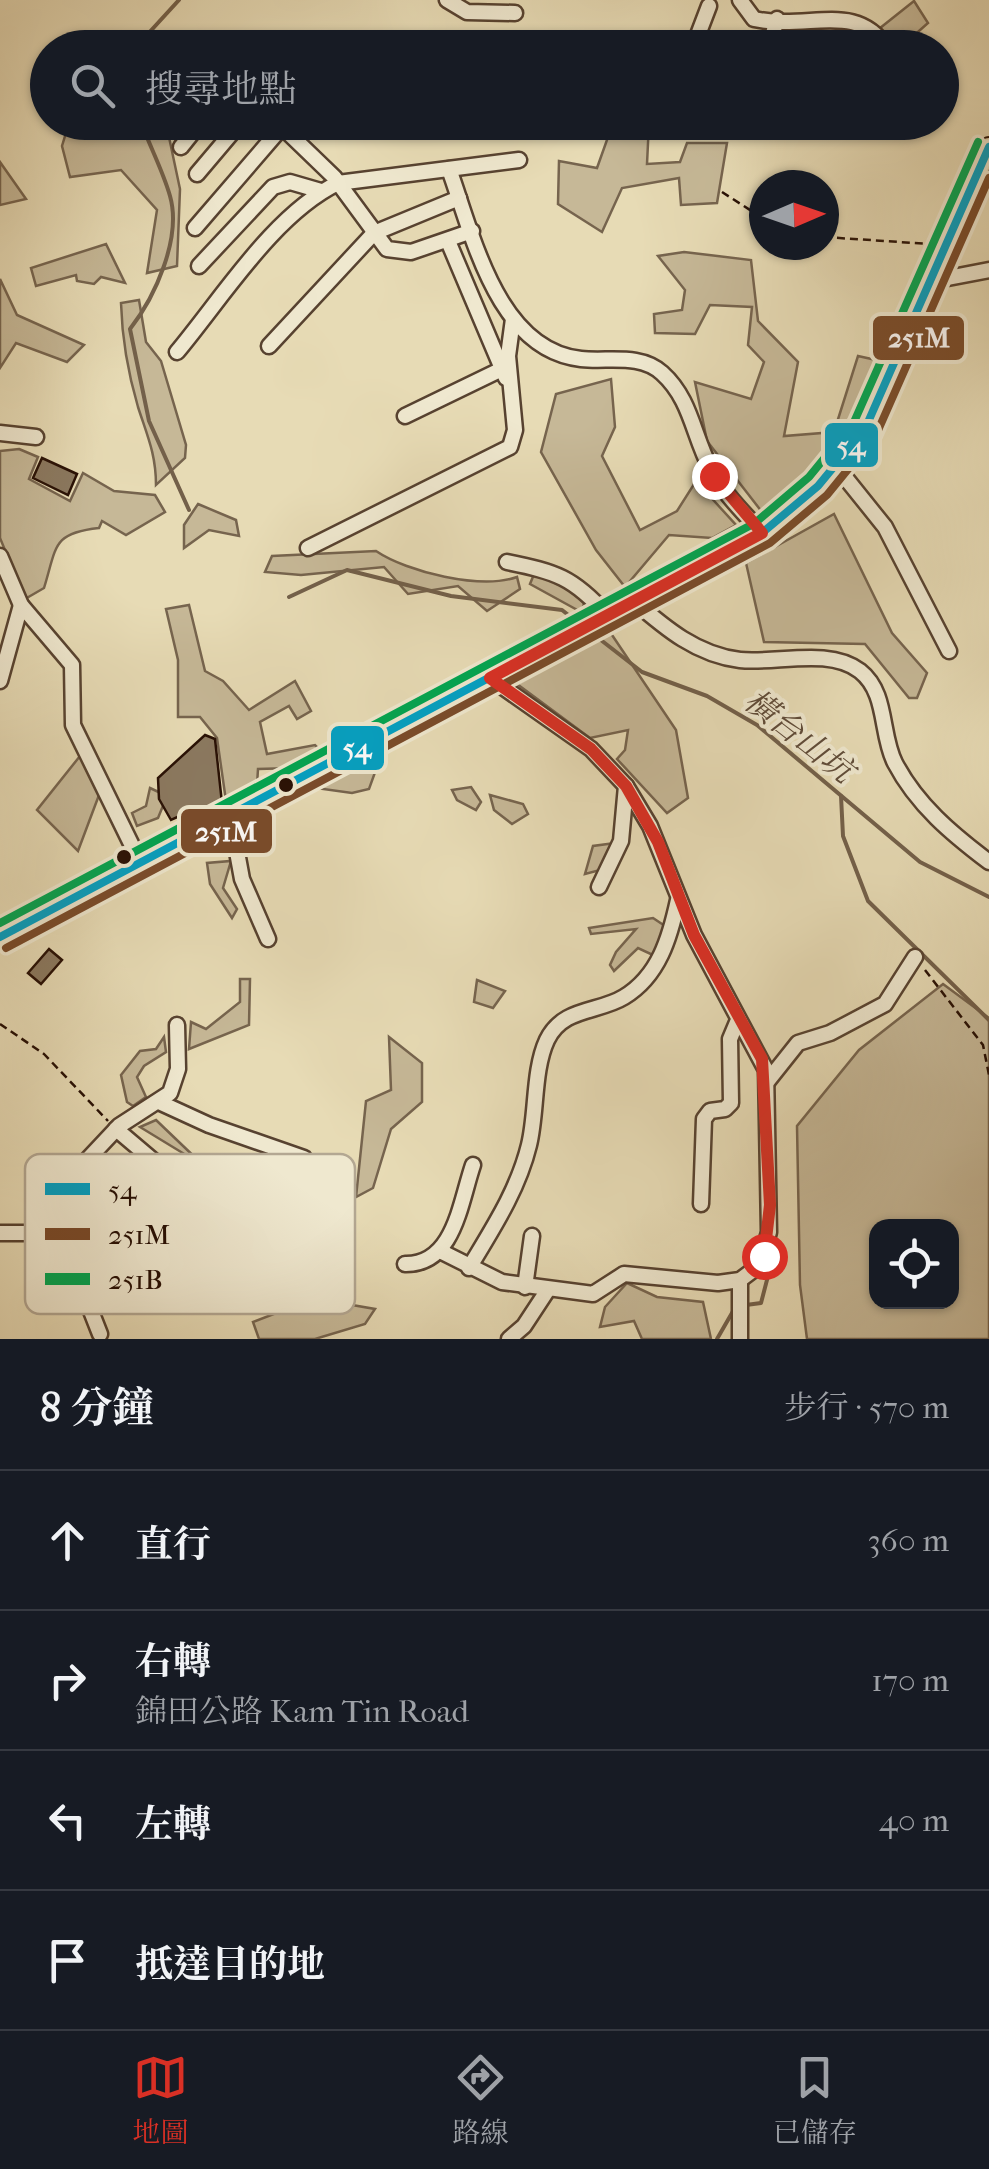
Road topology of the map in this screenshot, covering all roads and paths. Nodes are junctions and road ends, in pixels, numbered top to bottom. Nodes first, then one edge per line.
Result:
1 (447, 0) edge
2 (740, 0) edge
3 (832, 3) dead end
4 (857, 5) dead end
5 (709, 6) dead end
6 (515, 13) dead end
7 (777, 19) junction
8 (700, 30) edge
9 (774, 30) edge
10 (878, 30) edge
11 (187, 140) edge
12 (226, 140) edge
13 (266, 140) edge
14 (295, 140) edge
15 (181, 147) dead end
16 (989, 147) edge
17 (519, 160) dead end
18 (449, 170) junction
19 (198, 174) dead end
20 (338, 183) junction
21 (320, 192) junction
22 (722, 192) dead end
23 (460, 198) junction
24 (749, 209) edge
25 (194, 228) dead end
26 (472, 230) junction
27 (374, 233) junction
28 (839, 237) edge
29 (448, 241) junction
30 (947, 246) junction
31 (200, 266) dead end
32 (989, 270) edge
33 (932, 281) junction
34 (514, 319) junction
35 (269, 346) dead end
36 (178, 352) dead end
37 (505, 376) junction
38 (404, 416) dead end
39 (0, 432) edge
40 (36, 438) dead end
41 (836, 466) junction
42 (762, 533) junction
43 (308, 548) dead end
44 (0, 556) edge
45 (507, 562) dead end
46 (634, 601) junction
47 (21, 605) junction
48 (607, 615) junction
49 (949, 651) dead end
50 (490, 678) junction
51 (0, 681) edge
52 (626, 786) junction
53 (230, 814) junction
54 (140, 862) junction
55 (989, 862) edge
56 (599, 887) dead end
57 (678, 899) junction
58 (0, 937) edge
59 (268, 939) dead end
60 (915, 957) joint
61 (738, 1020) junction
62 (0, 1024) edge
63 (177, 1024) dead end
64 (989, 1075) edge
65 (767, 1082) junction
66 (160, 1103) junction
67 (116, 1129) junction
68 (93, 1154) edge
69 (145, 1154) edge
70 (292, 1154) edge
71 (473, 1165) dead end
72 (701, 1204) dead end
73 (25, 1233) edge
74 (0, 1234) edge
75 (532, 1236) dead end
76 (442, 1252) junction
77 (404, 1264) dead end
78 (469, 1268) junction
79 (740, 1280) junction
80 (525, 1286) junction
81 (547, 1291) junction
82 (92, 1314) edge
83 (100, 1334) dead end
84 (509, 1339) edge
85 (740, 1339) edge

1 - 6 street
2 - 7 street
3 - 7 street
4 - 10 street
5 - 8 street
7 - 9 street
11 - 15 street
12 - 19 street
13 - 25 street
14 - 20 street
16 - 30 main road
17 - 18 street
18 - 20 street
18 - 23 street
20 - 21 street
20 - 27 street
21 - 31 street
21 - 36 street
22 - 24 path
23 - 26 street
23 - 27 street
26 - 29 street
26 - 34 street
27 - 29 street
27 - 35 street
28 - 30 path
29 - 37 street
30 - 33 main road
32 - 33 street
33 - 41 main road
34 - 37 street
34 - 42 street
37 - 38 street
37 - 43 street
39 - 40 street
41 - 42 main road
41 - 49 street
42 - 46 main road
44 - 47 street
45 - 48 street
46 - 48 main road
46 - 55 street
47 - 51 street
47 - 54 street
48 - 50 main road
50 - 52 street
50 - 53 main road
52 - 56 street
52 - 57 street
53 - 54 main road
53 - 59 street
54 - 58 main road
57 - 61 street
57 - 78 street
60 - 64 path
60 - 65 street
61 - 65 street
61 - 72 street
62 - 67 path
63 - 66 street
65 - 79 street
66 - 67 street
66 - 70 street
67 - 68 street
67 - 69 street
71 - 76 street
73 - 74 street
75 - 80 street
76 - 77 street
76 - 78 street
78 - 80 street
79 - 81 street
79 - 85 street
80 - 81 street
81 - 84 street
82 - 83 street

